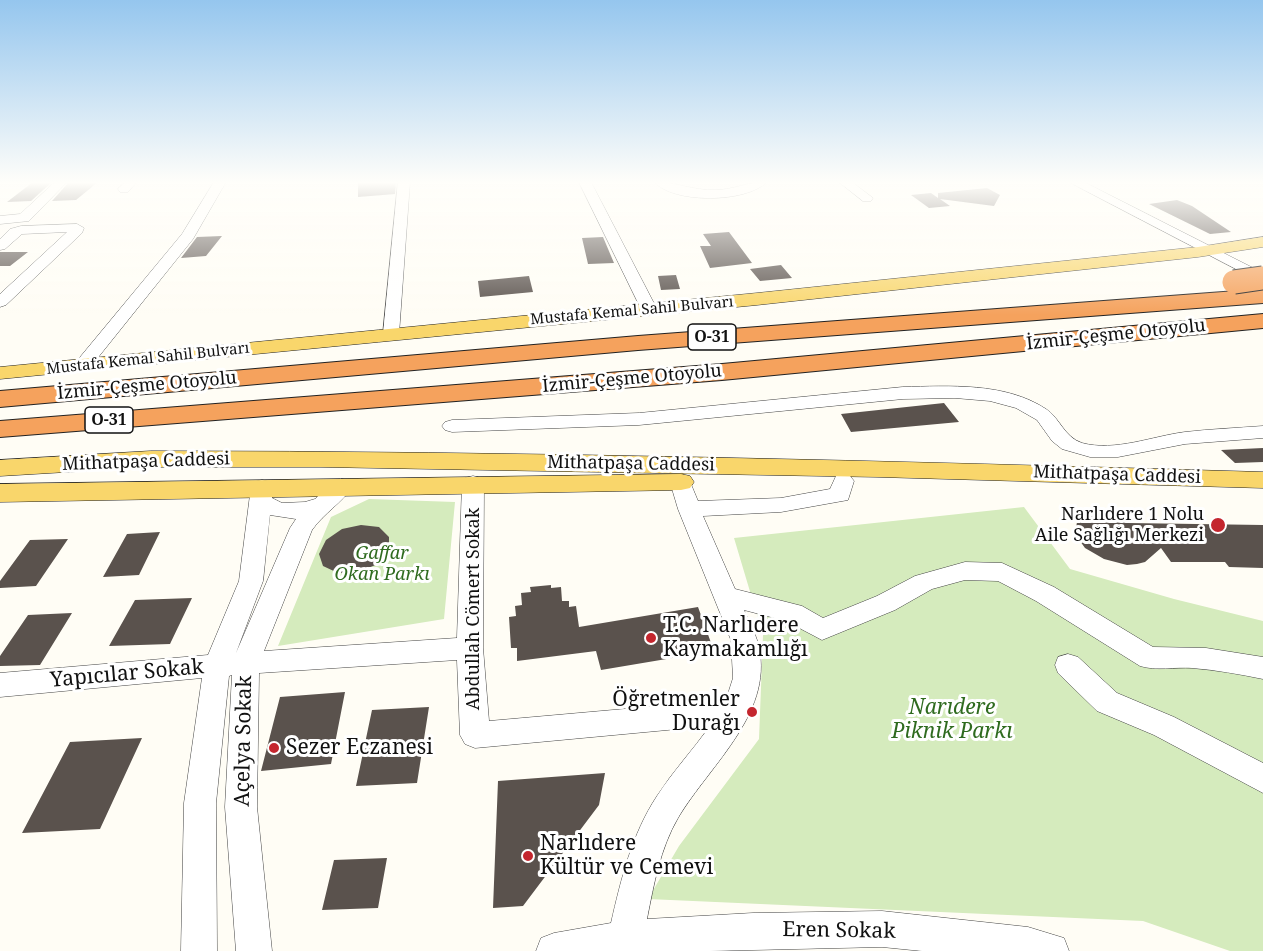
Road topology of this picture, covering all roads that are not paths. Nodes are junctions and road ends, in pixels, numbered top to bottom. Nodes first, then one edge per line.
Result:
1 (194, 226) edge
2 (400, 226) edge
3 (608, 226) edge
4 (1160, 226) edge
5 (1263, 242) edge
6 (0, 246) edge
7 (1205, 251) junction
8 (1263, 279) edge
9 (1263, 288) edge
10 (1263, 296) edge
11 (0, 302) edge
12 (650, 309) junction
13 (1263, 321) edge
14 (391, 334) junction
15 (1263, 334) edge
16 (638, 343) junction
17 (991, 348) junction
18 (82, 366) junction
19 (0, 373) edge
20 (0, 399) edge
21 (452, 426) dead end
22 (0, 429) edge
23 (1263, 432) edge
24 (316, 459) junction
25 (0, 468) edge
26 (1263, 480) edge
27 (843, 481) junction
28 (681, 482) junction
29 (473, 483) junction
30 (342, 486) junction
31 (0, 493) edge
32 (261, 495) junction
33 (1263, 496) edge
34 (320, 505) junction
35 (689, 509) junction
36 (726, 596) junction
37 (470, 648) junction
38 (232, 664) junction
39 (1068, 665) dead end
40 (1263, 668) edge
41 (0, 686) edge
42 (736, 711) junction
43 (1263, 780) edge
44 (625, 938) junction
45 (199, 951) edge
46 (254, 951) edge
47 (554, 951) edge
48 (1051, 951) edge

1 - 18 street
2 - 14 street
3 - 12 street
4 - 7 street
5 - 7 main road, Mustafa Kemal Sahil Bulvarı
6 - 11 street
7 - 8 street
7 - 9 street
7 - 12 main road, Mustafa Kemal Sahil Bulvarı
8 - 16 highway, bridge
10 - 16 highway, İzmir-Çeşme Otoyolu / O-31
12 - 14 main road, Mustafa Kemal Sahil Bulvarı
13 - 17 highway, İzmir-Çeşme Otoyolu / O-31
14 - 18 main road, Mustafa Kemal Sahil Bulvarı
15 - 17 highway
16 - 20 highway, İzmir-Çeşme Otoyolu / O-31
17 - 22 highway, İzmir-Çeşme Otoyolu / O-31
18 - 19 main road, Mustafa Kemal Sahil Bulvarı
21 - 23 street
24 - 25 main road, Mithatpaşa Caddesi
24 - 26 main road, Mithatpaşa Caddesi
24 - 30 main road
24 - 32 main road
27 - 28 main road, Mithatpaşa Caddesi
27 - 33 main road, Mithatpaşa Caddesi
27 - 35 street
28 - 29 main road, Mithatpaşa Caddesi
28 - 35 street
29 - 30 main road, Mithatpaşa Caddesi
29 - 37 street, Abdullah Cömert Sokak
30 - 32 main road, Mithatpaşa Caddesi
30 - 34 street, Açelya Sokak
31 - 32 main road, Mithatpaşa Caddesi
32 - 34 street
32 - 38 street, Açelya Sokak
34 - 38 street, Açelya Sokak
35 - 36 street
36 - 40 street
36 - 42 street
37 - 38 street, Yapıcılar Sokak
37 - 42 street, Abdullah Cömert Sokak
38 - 41 street, Yapıcılar Sokak
38 - 45 street, Açelya Sokak
38 - 46 street, Açelya Sokak
39 - 43 street
42 - 44 street
44 - 47 street, Eren Sokak
44 - 48 street, Eren Sokak

